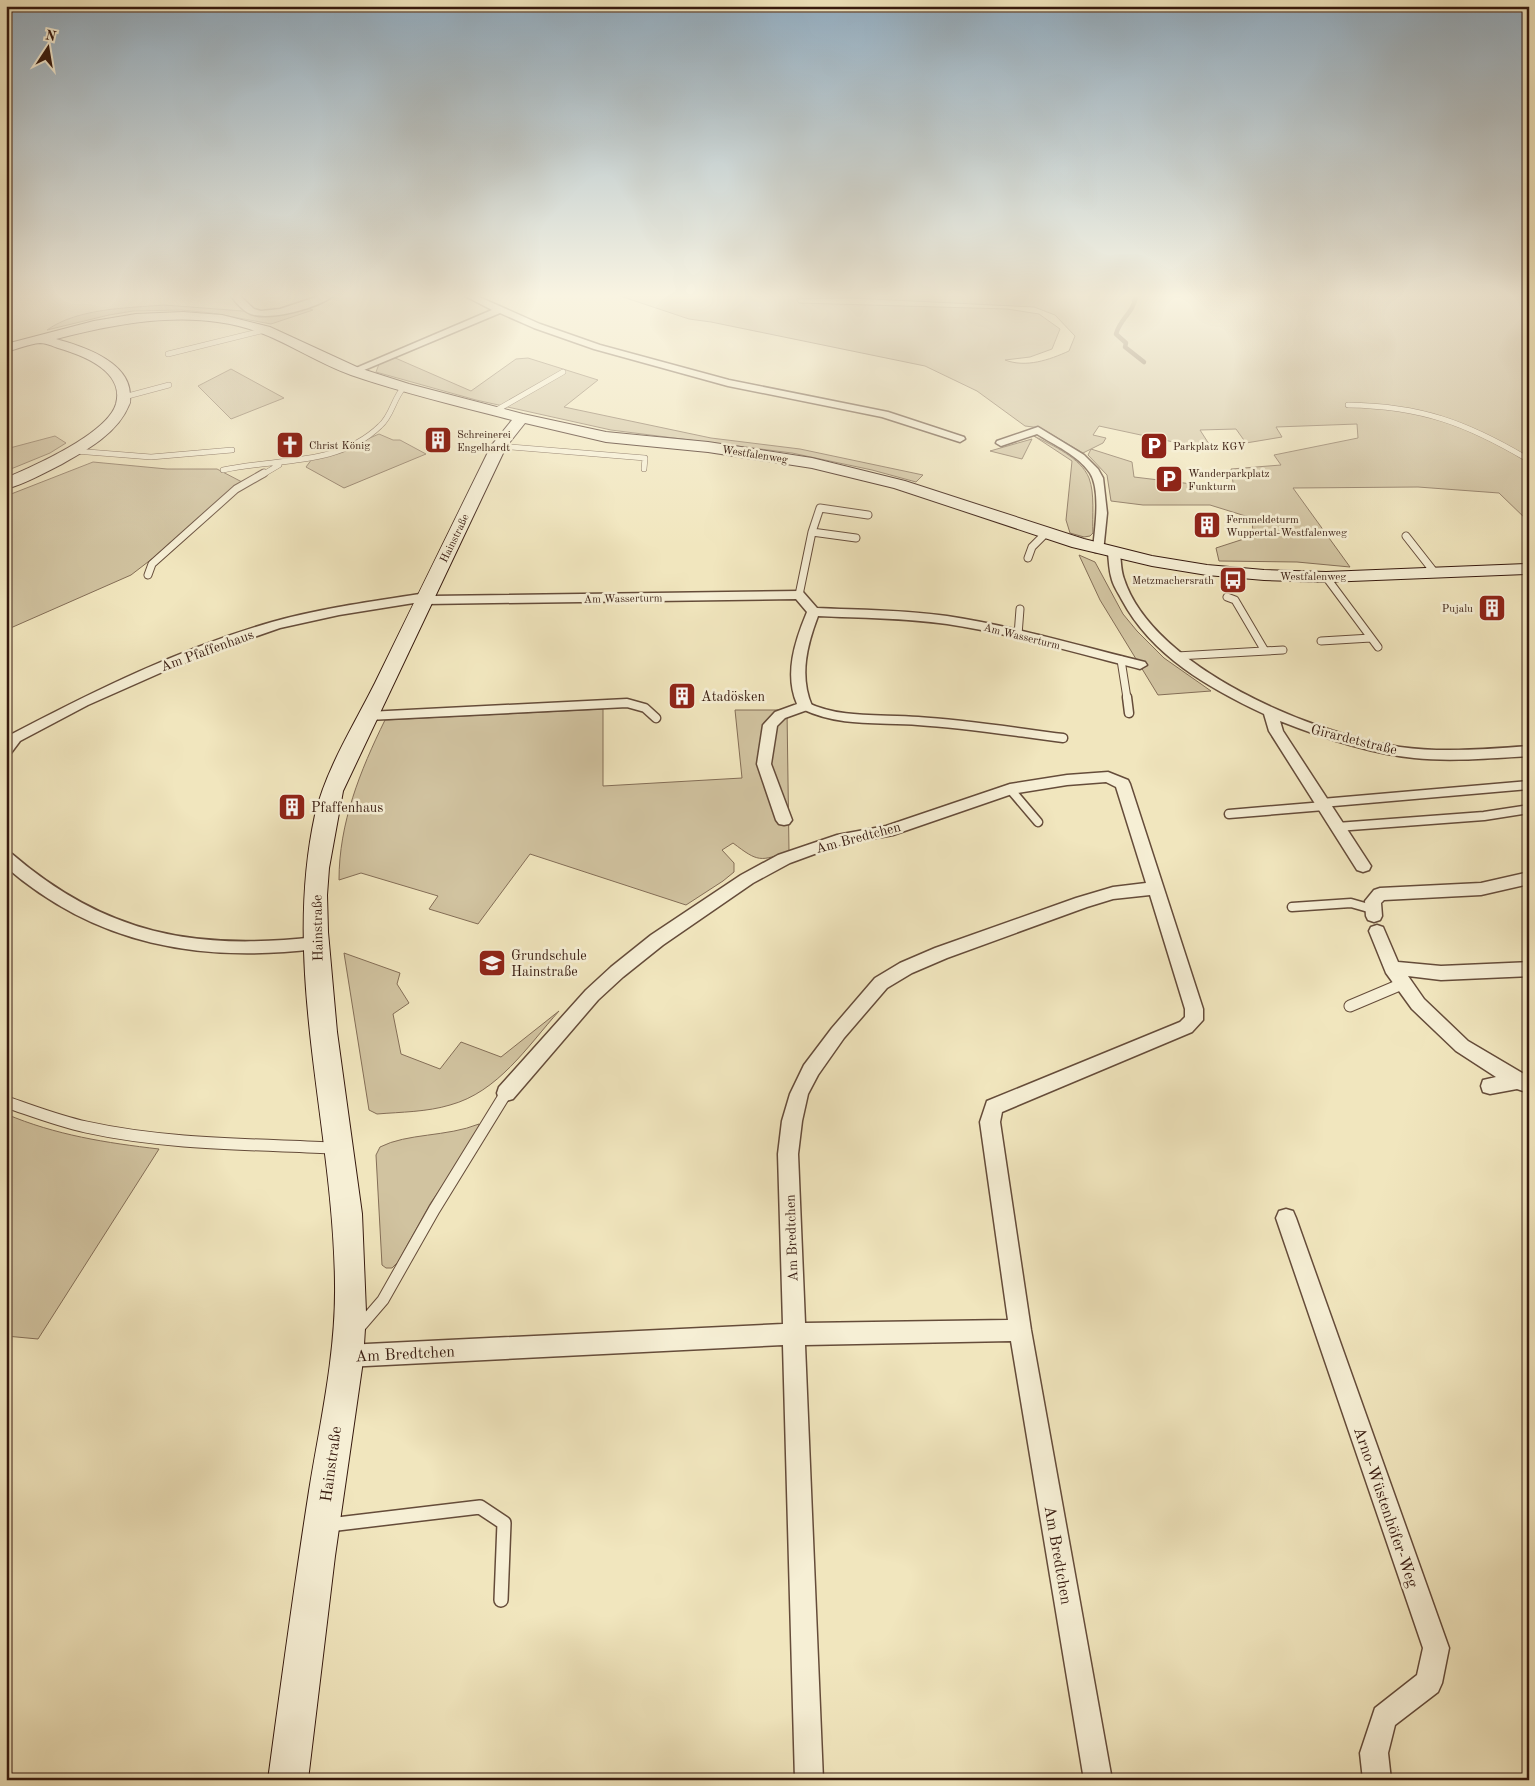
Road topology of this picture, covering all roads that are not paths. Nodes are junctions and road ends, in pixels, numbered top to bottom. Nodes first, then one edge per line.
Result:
1 (119, 379) edge
2 (380, 379) edge
3 (551, 379) edge
4 (715, 379) edge
5 (169, 385) dead end
6 (404, 387) junction
7 (124, 397) junction
8 (1348, 405) dead end
9 (495, 412) junction
10 (521, 418) junction
11 (567, 428) junction
12 (960, 439) dead end
13 (501, 443) junction
14 (1001, 443) dead end
15 (232, 450) dead end
16 (75, 451) junction
17 (1529, 460) edge
18 (282, 463) junction
19 (644, 469) dead end
20 (223, 470) dead end
21 (6, 484) edge
22 (868, 515) dead end
23 (812, 532) junction
24 (1046, 533) junction
25 (1406, 536) dead end
26 (856, 538) dead end
27 (1107, 551) junction
28 (1028, 558) dead end
29 (1529, 569) edge
30 (1435, 573) junction
31 (148, 574) dead end
32 (1326, 577) junction
33 (799, 595) junction
34 (1227, 597) dead end
35 (425, 599) junction
36 (1020, 609) dead end
37 (813, 612) junction
38 (1018, 635) junction
39 (1371, 638) junction
40 (1321, 640) dead end
41 (1378, 647) dead end
42 (1283, 650) dead end
43 (1265, 652) junction
44 (1178, 656) junction
45 (1121, 660) junction
46 (1140, 665) dead end
47 (805, 706) junction
48 (1129, 713) dead end
49 (1271, 713) junction
50 (368, 716) junction
51 (656, 718) dead end
52 (1063, 738) dead end
53 (6, 750) edge
54 (1529, 752) edge
55 (1529, 785) edge
56 (1010, 788) junction
57 (1323, 804) junction
58 (1529, 809) edge
59 (1229, 814) dead end
60 (784, 820) dead end
61 (1038, 822) dead end
62 (1337, 827) junction
63 (6, 858) edge
64 (1363, 866) dead end
65 (1529, 878) edge
66 (1156, 888) junction
67 (1292, 908) dead end
68 (1374, 919) junction
69 (315, 943) junction
70 (1392, 968) junction
71 (1529, 969) edge
72 (1402, 984) junction
73 (1350, 1006) dead end
74 (1523, 1083) edge
75 (1490, 1086) dead end
76 (506, 1093) joint
77 (6, 1102) edge
78 (340, 1148) junction
79 (1286, 1218) dead end
80 (1020, 1330) junction
81 (794, 1334) junction
82 (347, 1348) junction
83 (321, 1526) junction
84 (502, 1600) dead end
85 (288, 1780) edge
86 (809, 1780) edge
87 (1098, 1780) edge
88 (1377, 1780) edge

1 - 7 street
2 - 6 street, Westfalenweg
3 - 9 lane
4 - 12 street
5 - 7 lane
6 - 9 street, Westfalenweg
6 - 18 lane
7 - 16 street
8 - 17 lane
9 - 10 street, Westfalenweg
10 - 11 street, Westfalenweg
10 - 13 street, Hainstraße
11 - 13 street
11 - 24 street, Westfalenweg
13 - 19 lane
13 - 35 street, Hainstraße
14 - 27 street
15 - 16 lane
16 - 21 street
18 - 20 lane
18 - 31 lane
22 - 23 lane
23 - 26 lane
23 - 33 lane
24 - 27 street, Westfalenweg
24 - 28 lane
25 - 30 lane
27 - 32 street, Westfalenweg
27 - 44 street, Girardetstraße
29 - 30 street, Westfalenweg
30 - 32 street, Westfalenweg
32 - 39 lane
33 - 35 street, Am Wasserturm
33 - 37 street
34 - 43 lane
35 - 50 street, Hainstraße
35 - 53 street, Am Pfaffenhaus
36 - 38 lane
37 - 38 street, Am Wasserturm
37 - 47 street
38 - 45 street, Am Wasserturm
39 - 40 lane
39 - 41 lane
42 - 43 lane
43 - 44 lane
44 - 49 street, Girardetstraße
45 - 46 street, Am Wasserturm
45 - 48 lane
47 - 52 lane
47 - 60 street
49 - 54 street, Girardetstraße
49 - 57 street
50 - 51 lane
50 - 69 street, Hainstraße
55 - 57 lane
56 - 61 lane
56 - 66 street, Am Bredtchen
56 - 76 street, Am Bredtchen
57 - 59 lane
57 - 62 street
58 - 62 lane
62 - 64 street
63 - 69 street
65 - 68 street
66 - 80 street, Am Bredtchen
66 - 81 street, Am Bredtchen
67 - 68 lane
68 - 70 street
69 - 78 street, Hainstraße
70 - 71 street
70 - 72 street
72 - 73 lane
72 - 74 street
74 - 75 street
76 - 82 lane
77 - 78 lane
78 - 82 street, Hainstraße
79 - 88 street, Arno-Wüstenhöfer-Weg
80 - 81 street, Am Bredtchen
80 - 87 street, Am Bredtchen
81 - 82 street, Am Bredtchen
81 - 86 street, Am Bredtchen
82 - 83 street, Hainstraße
83 - 84 lane
83 - 85 street, Hainstraße

